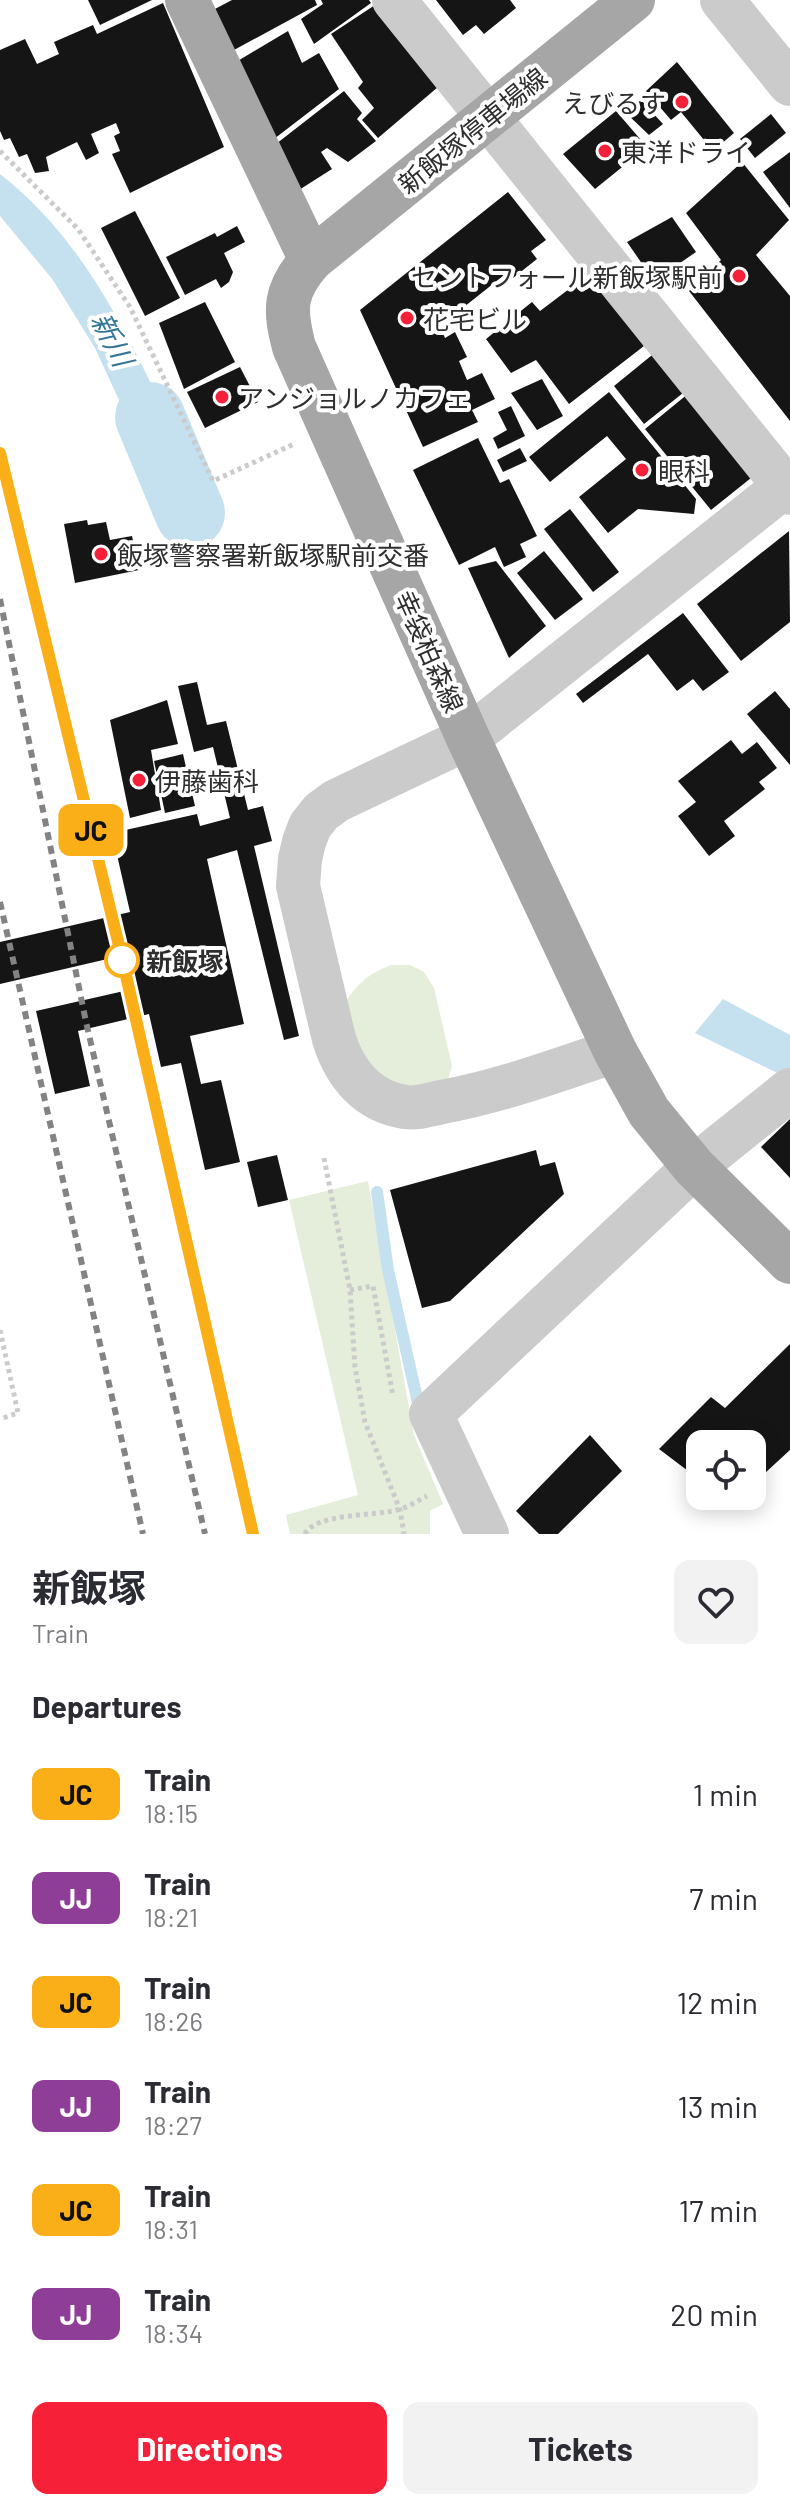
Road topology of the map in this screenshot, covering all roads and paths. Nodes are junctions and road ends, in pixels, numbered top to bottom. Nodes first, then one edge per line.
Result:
1 (187, 0) edge
2 (394, 0) edge
3 (633, 0) edge
4 (722, 0) edge
5 (790, 84) edge
6 (489, 115) junction
7 (0, 151) edge
8 (311, 260) junction
9 (295, 443) dead end
10 (788, 487) edge
11 (468, 738) junction
12 (615, 1051) junction
13 (790, 1090) edge
14 (324, 1158) dead end
15 (694, 1167) junction
16 (790, 1262) edge
17 (0, 1330) edge
18 (0, 1419) edge
19 (428, 1495) dead end
20 (400, 1510) junction
21 (305, 1534) edge
22 (404, 1534) edge
23 (487, 1534) edge

1 - 8 main road
2 - 6 street
3 - 6 main road, 新飯塚停車場線
4 - 5 street
6 - 8 main road, 新飯塚停車場線
6 - 10 street
7 - 9 path
8 - 11 main road, 幸袋柏森線
10 - 11 street
11 - 12 main road, 幸袋柏森線
11 - 12 street
12 - 15 main road, 幸袋柏森線
13 - 15 street
14 - 20 path
15 - 16 main road, 幸袋柏森線
15 - 23 street
17 - 18 path
19 - 20 path
20 - 21 path
20 - 22 path

